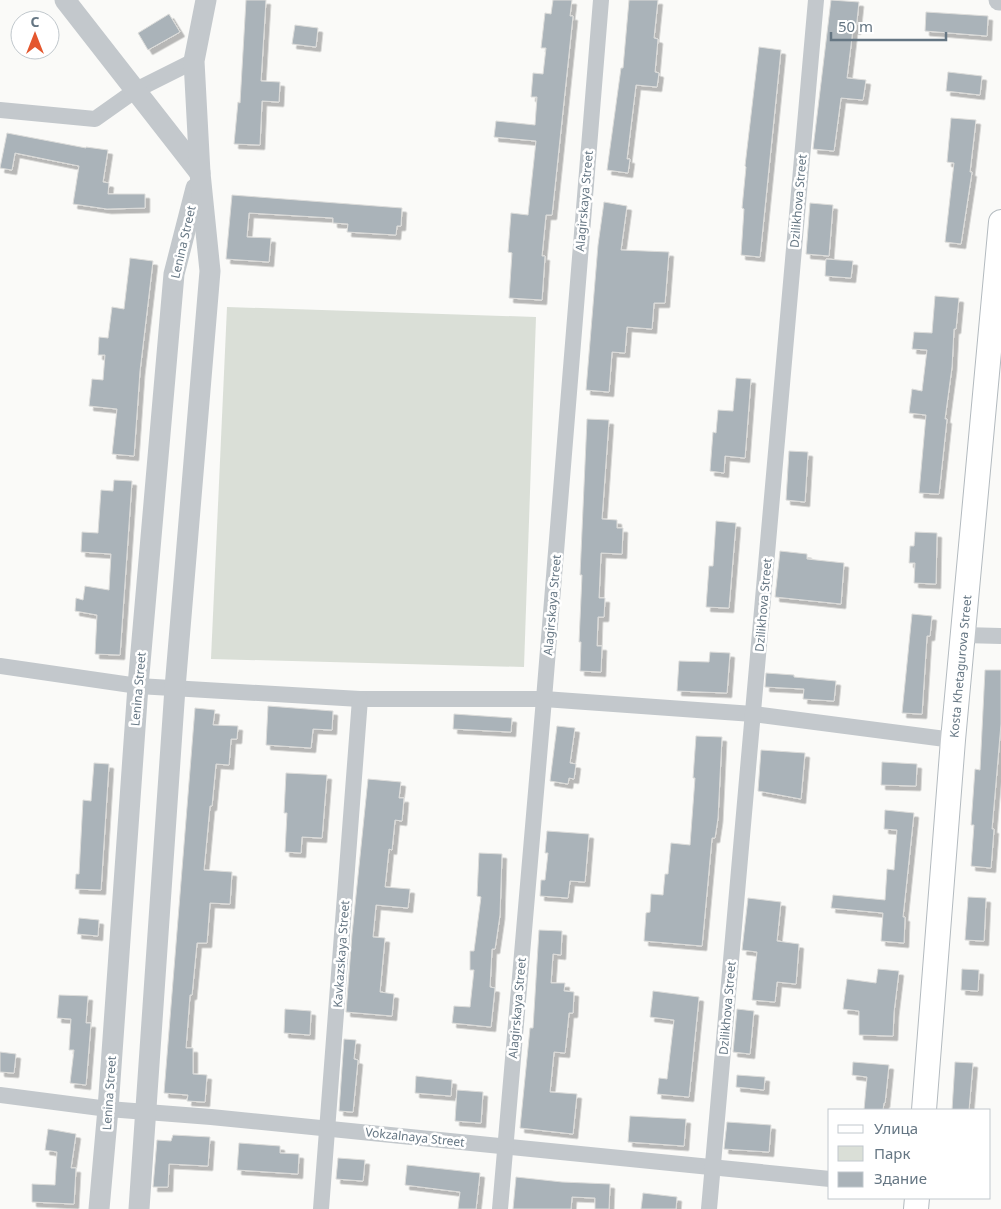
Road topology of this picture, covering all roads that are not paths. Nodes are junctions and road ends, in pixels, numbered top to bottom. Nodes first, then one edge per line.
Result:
1 (65, 0) edge
2 (206, 0) edge
3 (601, 0) edge
4 (816, 0) edge
5 (194, 62) junction
6 (136, 90) junction
7 (0, 110) edge
8 (200, 173) junction
9 (1001, 222) edge
10 (963, 635) junction
11 (1001, 636) edge
12 (0, 666) edge
13 (138, 686) junction
14 (176, 688) junction
15 (360, 699) junction
16 (544, 699) junction
17 (754, 714) junction
18 (953, 740) junction
19 (0, 1095) edge
20 (108, 1109) junction
21 (924, 1109) edge
22 (146, 1112) junction
23 (328, 1129) junction
24 (505, 1146) junction
25 (712, 1167) junction
26 (828, 1179) edge
27 (99, 1209) edge
28 (139, 1209) edge
29 (322, 1209) edge
30 (500, 1209) edge
31 (709, 1209) edge

1 - 6 street
2 - 5 street, Lenina Street
3 - 16 street, Alagirskaya Street
4 - 17 street, Dzilikhova Street
5 - 6 street
5 - 8 street, Lenina Street
6 - 7 street
6 - 8 street
8 - 13 street, Lenina Street
8 - 14 street, Lenina Street
9 - 10 main road, Kosta Khetagurova Street
10 - 11 street
10 - 18 main road, Kosta Khetagurova Street
12 - 13 street
13 - 14 street
13 - 20 street, Lenina Street
14 - 15 street
14 - 22 street, Lenina Street
15 - 16 street
15 - 23 street, Kavkazskaya Street
16 - 17 street
16 - 24 street, Alagirskaya Street
17 - 18 street
17 - 25 street, Dzilikhova Street
18 - 21 main road, Kosta Khetagurova Street
19 - 20 street, Vokzalnaya Street
20 - 22 street, Vokzalnaya Street
20 - 27 street, Lenina Street
22 - 23 street, Vokzalnaya Street
22 - 28 street, Lenina Street
23 - 24 street, Vokzalnaya Street
23 - 29 street, Kavkazskaya Street
24 - 25 street, Vokzalnaya Street
24 - 30 street, Alagirskaya Street
25 - 26 street, Vokzalnaya Street
25 - 31 street, Dzilikhova Street

